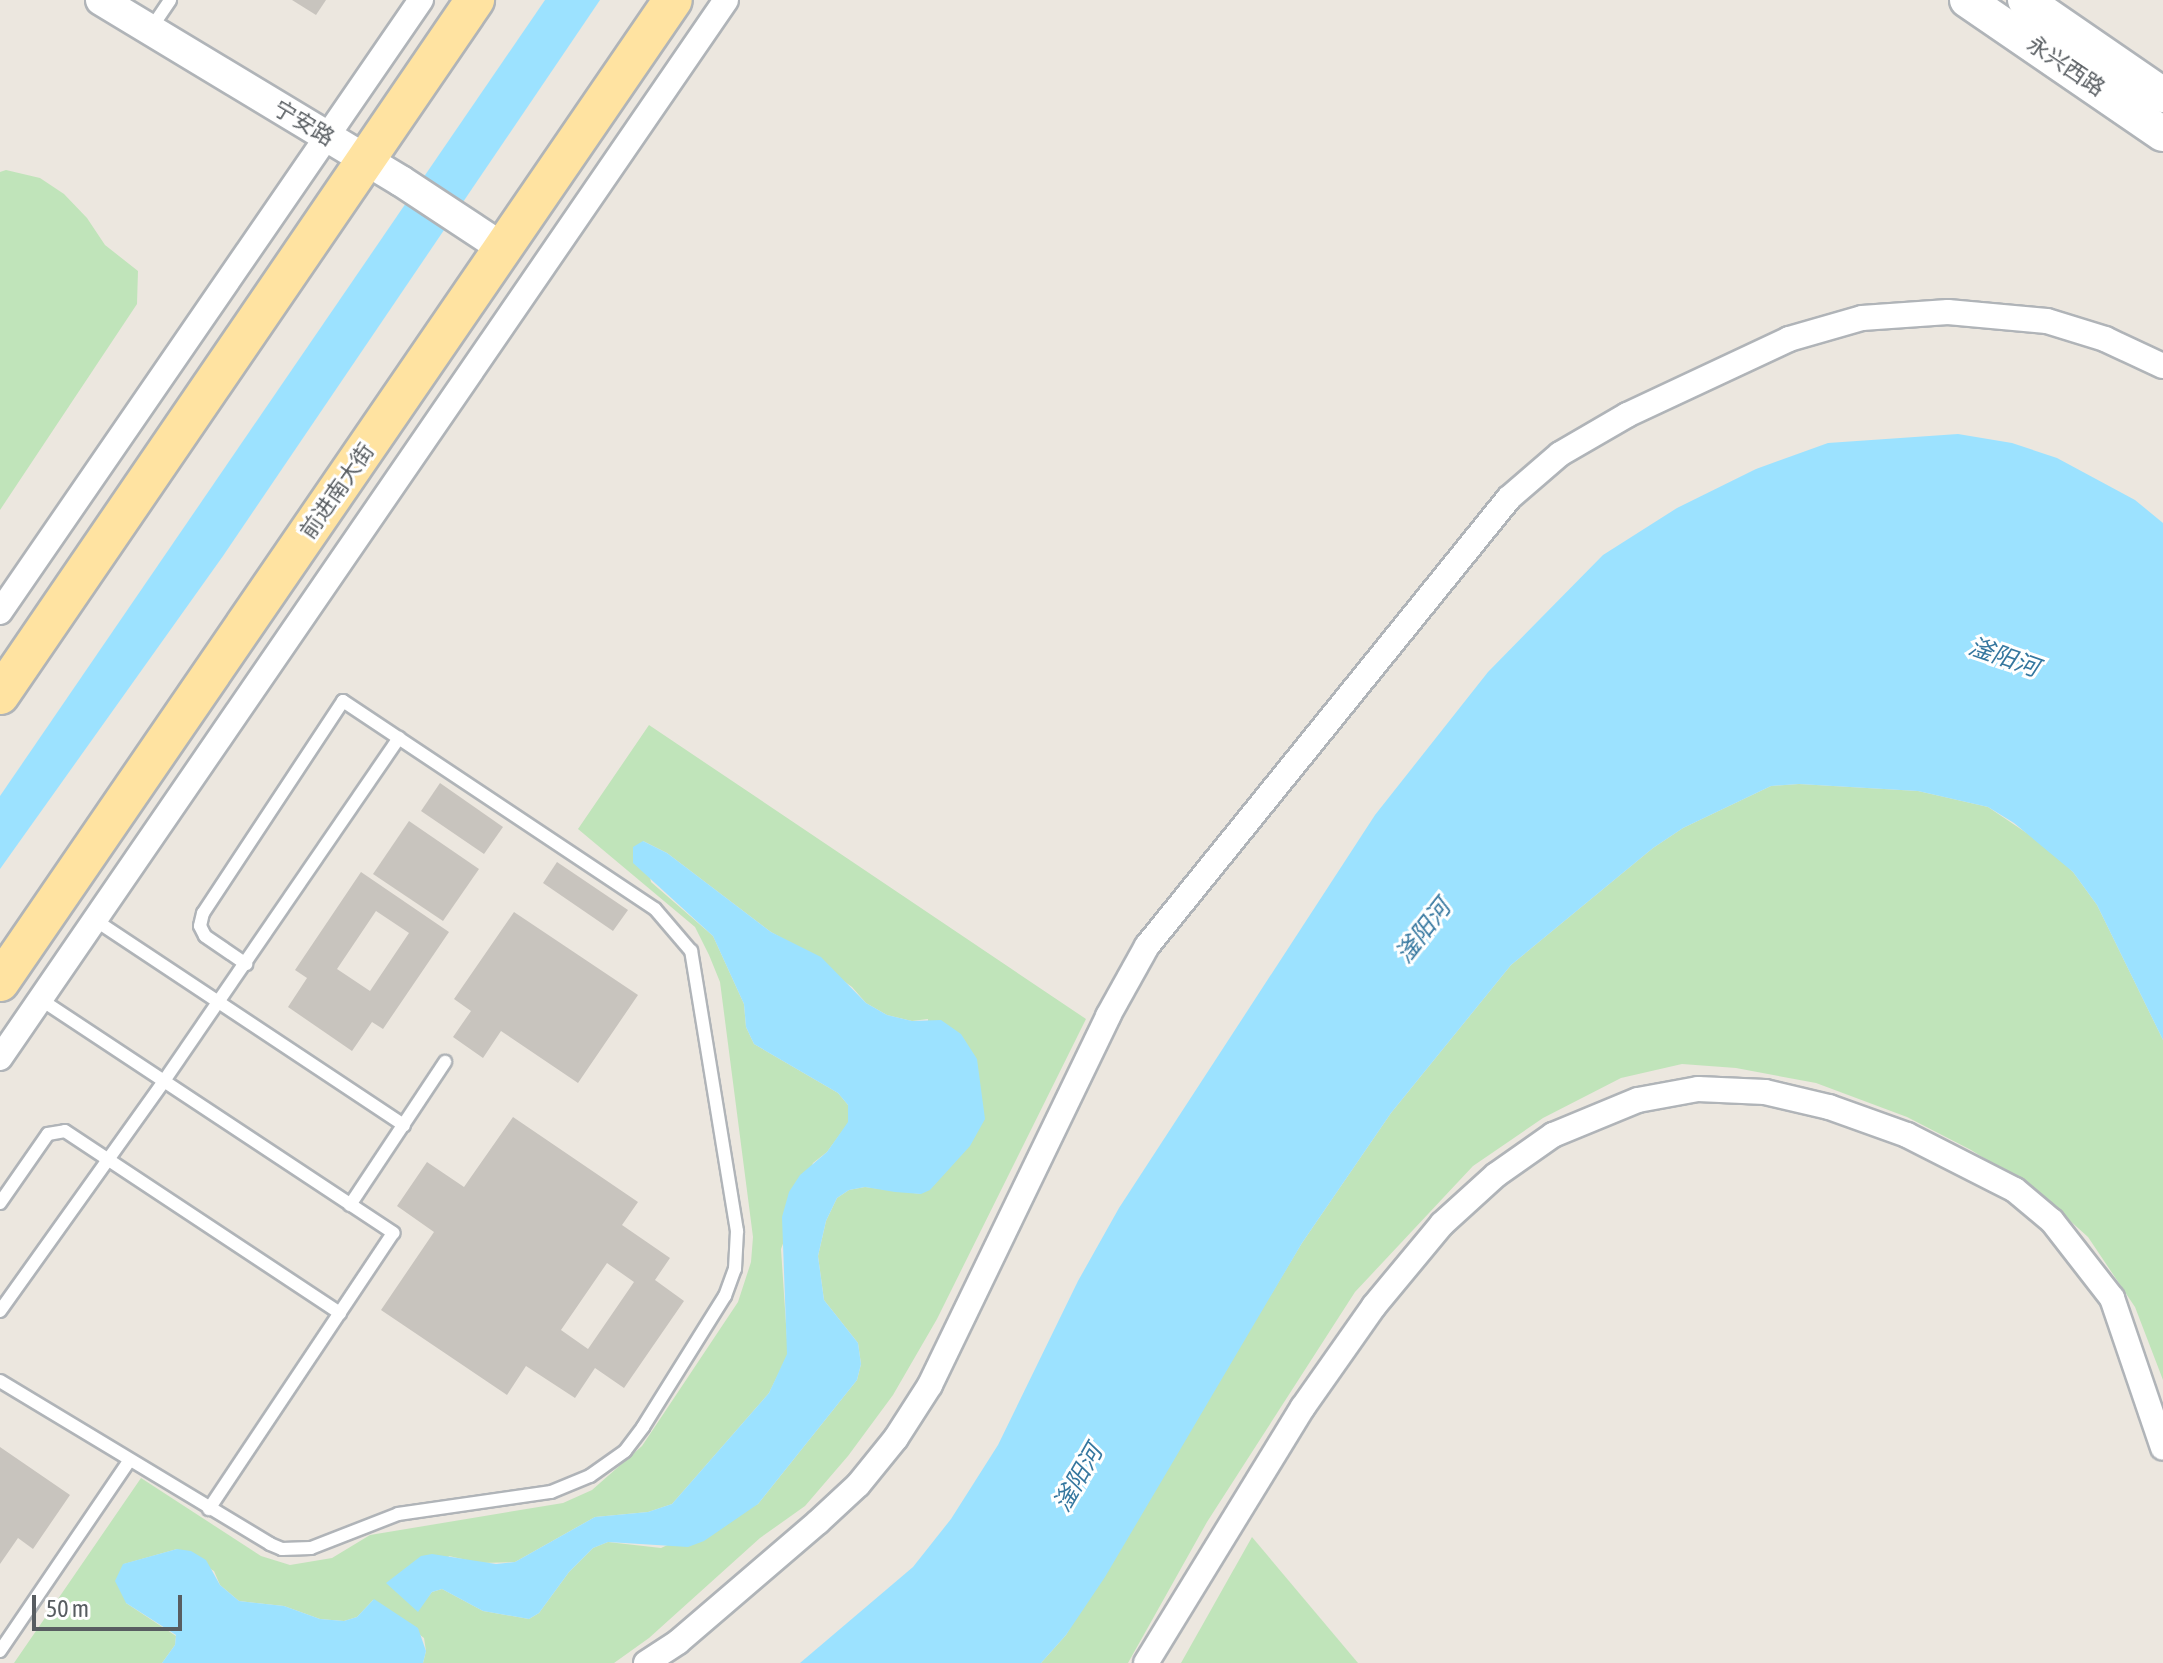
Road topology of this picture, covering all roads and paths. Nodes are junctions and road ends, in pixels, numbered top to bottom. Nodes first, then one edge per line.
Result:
1 (101, 0) edge
2 (170, 0) edge
3 (421, 0) edge
4 (475, 0) edge
5 (673, 0) edge
6 (726, 0) edge
7 (1967, 0) edge
8 (2039, 4) edge
9 (150, 30) junction
10 (2163, 95) edge
11 (2163, 134) edge
12 (327, 137) junction
13 (366, 160) junction
14 (504, 249) junction
15 (2163, 366) edge
16 (0, 612) edge
17 (0, 695) edge
18 (399, 738) junction
19 (95, 920) junction
20 (246, 964) junction
21 (0, 982) edge
22 (40, 999) junction
23 (219, 1002) junction
24 (0, 1058) edge
25 (445, 1062) dead end
26 (164, 1081) junction
27 (404, 1125) junction
28 (108, 1159) junction
29 (0, 1203) edge
30 (350, 1205) junction
31 (0, 1311) edge
32 (340, 1313) junction
33 (0, 1381) edge
34 (2163, 1448) edge
35 (130, 1460) junction
36 (209, 1509) junction
37 (0, 1651) edge
38 (646, 1663) edge
39 (1146, 1663) edge

1 - 9 street, 宁安路
2 - 9 lane
3 - 12 street
4 - 13 main road
5 - 14 main road, 前进南大街
6 - 19 street
7 - 11 main road, 永兴西路
8 - 10 main road, 永兴西路
9 - 12 street, 宁安路
12 - 13 street, 宁安路
12 - 16 street
13 - 14 street, 宁安路
13 - 17 main road
14 - 21 main road, 前进南大街
15 - 38 street
18 - 20 lane
18 - 20 lane
18 - 36 lane
19 - 22 street
19 - 23 lane
20 - 23 lane
22 - 24 street
22 - 26 lane
23 - 26 lane
23 - 27 lane
25 - 27 lane
26 - 28 lane
26 - 30 lane
27 - 30 lane
28 - 29 lane
28 - 31 lane
28 - 32 lane
30 - 32 lane
32 - 36 lane
33 - 35 lane
34 - 39 street
35 - 36 lane
35 - 37 lane

